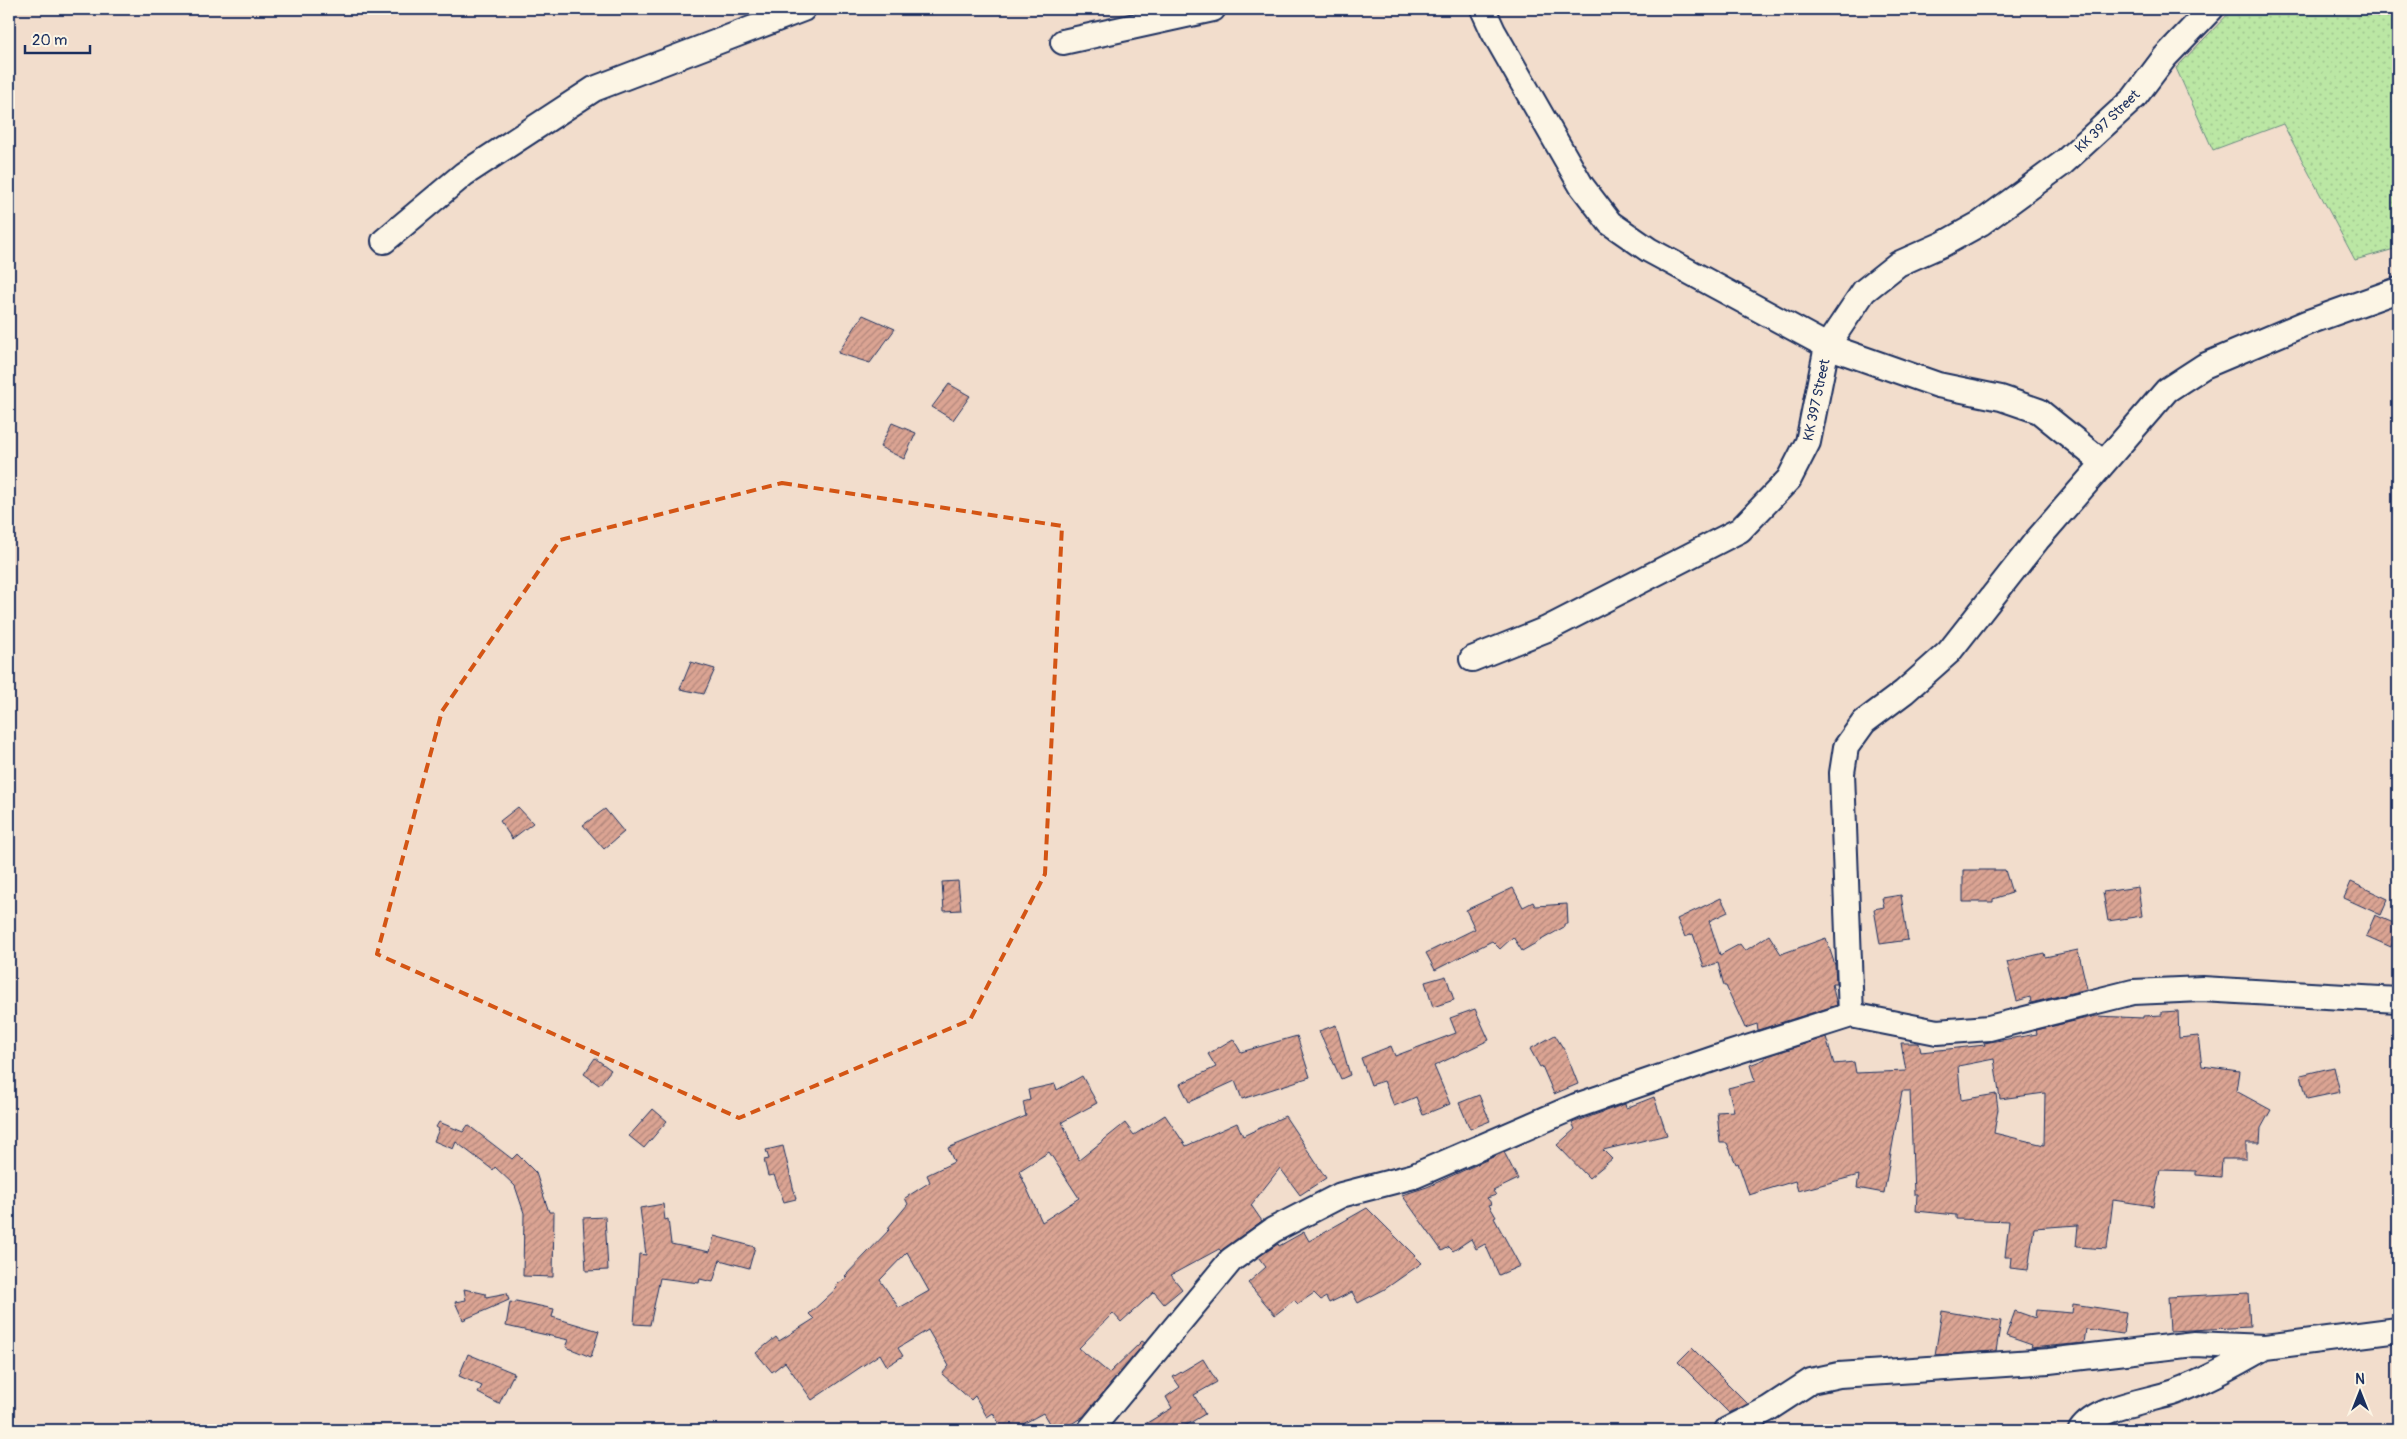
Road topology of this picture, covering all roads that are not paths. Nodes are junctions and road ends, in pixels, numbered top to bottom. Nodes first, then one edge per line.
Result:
1 (803, 9) edge
2 (1214, 9) edge
3 (1483, 9) edge
4 (2211, 9) edge
5 (1063, 42) dead end
6 (384, 241) dead end
7 (2398, 290) edge
8 (1827, 346) junction
9 (2102, 462) junction
10 (1472, 659) dead end
11 (2398, 1000) edge
12 (1851, 1015) junction
13 (2398, 1330) edge
14 (2265, 1347) junction
15 (1090, 1430) edge
16 (1727, 1430) edge
17 (2081, 1430) edge

1 - 6 street
2 - 5 street
3 - 8 street
4 - 8 street, KK 397 Street
7 - 9 street
8 - 9 street
8 - 10 street, KK 397 Street
9 - 12 street
11 - 12 street
12 - 15 street
13 - 14 street
14 - 16 street
14 - 17 street

